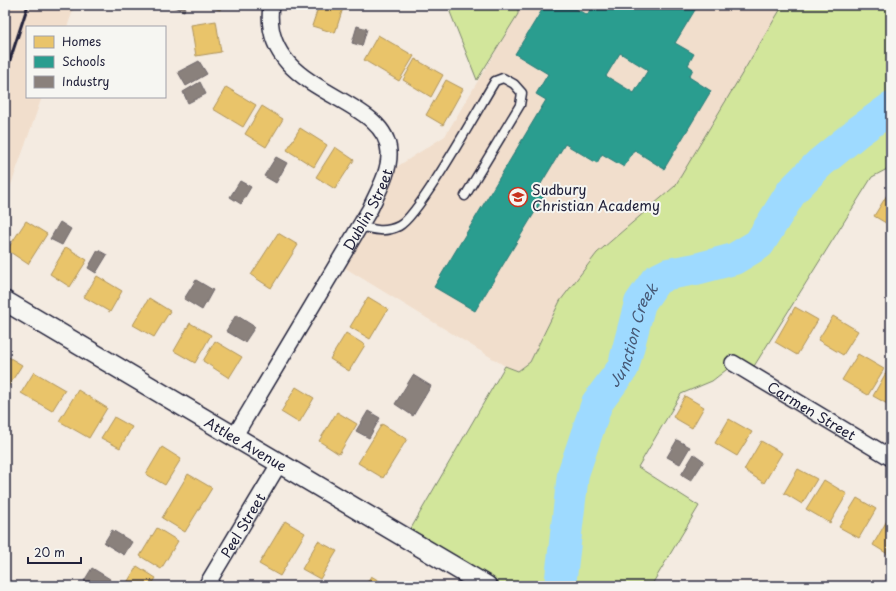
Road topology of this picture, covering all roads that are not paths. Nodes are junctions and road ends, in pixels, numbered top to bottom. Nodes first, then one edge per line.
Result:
1 (271, 5) edge
2 (465, 196) dead end
3 (360, 226) junction
4 (5, 301) edge
5 (733, 363) dead end
6 (234, 437) junction
7 (891, 458) edge
8 (280, 464) junction
9 (206, 586) edge
10 (487, 586) edge

1 - 3 street, Dublin Street
2 - 3 lane
3 - 6 street, Dublin Street
4 - 6 street, Attlee Avenue
5 - 7 street, Carmen Street
6 - 8 street, Attlee Avenue
8 - 9 street, Peel Street
8 - 10 street, Attlee Avenue

